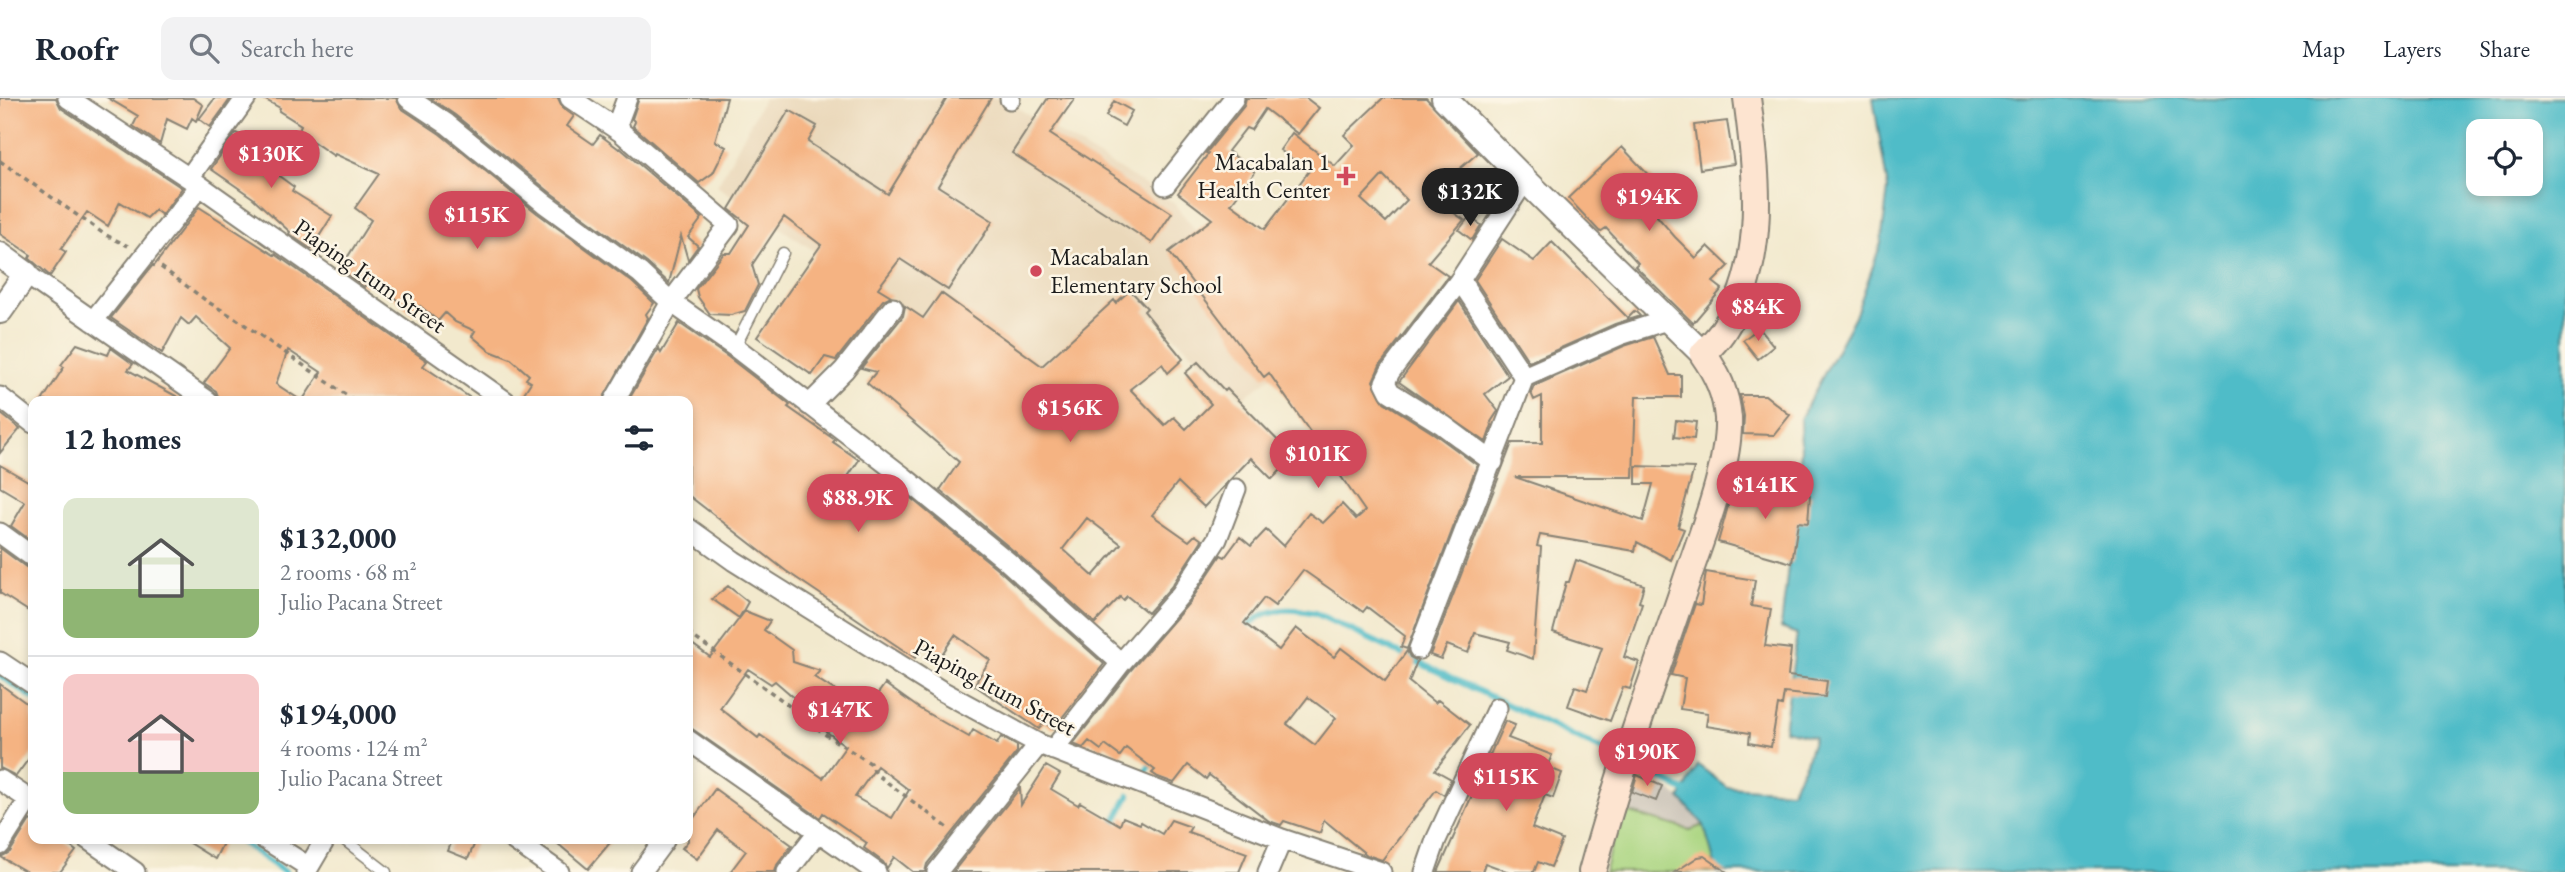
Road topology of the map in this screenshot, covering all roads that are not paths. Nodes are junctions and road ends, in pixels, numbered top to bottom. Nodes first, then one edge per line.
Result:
1 (68, 98) edge
2 (246, 98) edge
3 (408, 98) edge
4 (569, 98) edge
5 (627, 98) edge
6 (1234, 98) edge
7 (1444, 98) edge
8 (1747, 98) edge
9 (621, 132) junction
10 (1525, 180) junction
11 (194, 182) junction
12 (1165, 185) dead end
13 (783, 253) dead end
14 (0, 255) edge
15 (26, 274) junction
16 (1460, 280) junction
17 (671, 302) junction
18 (893, 308) dead end
19 (0, 311) edge
20 (1667, 320) junction
21 (93, 321) junction
22 (735, 347) junction
23 (1703, 354) junction
24 (1524, 377) junction
25 (201, 396) edge
26 (498, 396) edge
27 (617, 396) edge
28 (0, 397) edge
29 (809, 405) junction
30 (28, 419) edge
31 (1493, 462) junction
32 (1236, 489) dead end
33 (693, 532) edge
34 (0, 533) edge
35 (28, 553) edge
36 (1419, 649) dead end
37 (0, 662) edge
38 (1121, 663) junction
39 (28, 681) edge
40 (1497, 708) dead end
41 (693, 744) edge
42 (1046, 747) junction
43 (0, 780) edge
44 (28, 799) edge
45 (28, 805) edge
46 (817, 833) junction
47 (1282, 839) junction
48 (95, 844) edge
49 (271, 844) edge
50 (322, 844) edge
51 (350, 844) edge
52 (519, 844) edge
53 (662, 844) edge
54 (0, 845) edge
55 (307, 870) edge
56 (135, 872) edge
57 (386, 872) edge
58 (559, 872) edge
59 (641, 872) edge
60 (787, 872) edge
61 (876, 872) edge
62 (936, 872) edge
63 (1268, 872) edge
64 (1381, 872) edge
65 (1425, 872) edge
66 (1592, 872) edge

1 - 11 street, Piaping Itum Street
2 - 11 street
3 - 17 street
4 - 9 street
5 - 9 street
6 - 12 street
7 - 10 street
8 - 23 main road
9 - 17 street
10 - 16 street
10 - 20 street
11 - 21 street
11 - 26 street, Piaping Itum Street
13 - 22 lane
14 - 15 street
15 - 19 street
15 - 21 street
16 - 24 street
16 - 31 street
17 - 22 street
17 - 27 street
18 - 29 street
20 - 23 street
20 - 24 street
21 - 25 street
22 - 29 street
23 - 66 main road
24 - 31 street
28 - 30 street
29 - 38 street
31 - 36 street
32 - 38 street
33 - 42 street, Piaping Itum Street
34 - 35 street
37 - 39 street
38 - 42 street
40 - 65 street
41 - 46 street
42 - 47 street, Piaping Itum Street
42 - 62 street
43 - 44 street
45 - 54 street
46 - 60 street
46 - 61 street
47 - 63 street
47 - 64 street, Piaping Itum Street
48 - 56 street
49 - 55 street
50 - 55 street
51 - 57 lane
52 - 58 street
53 - 59 street

